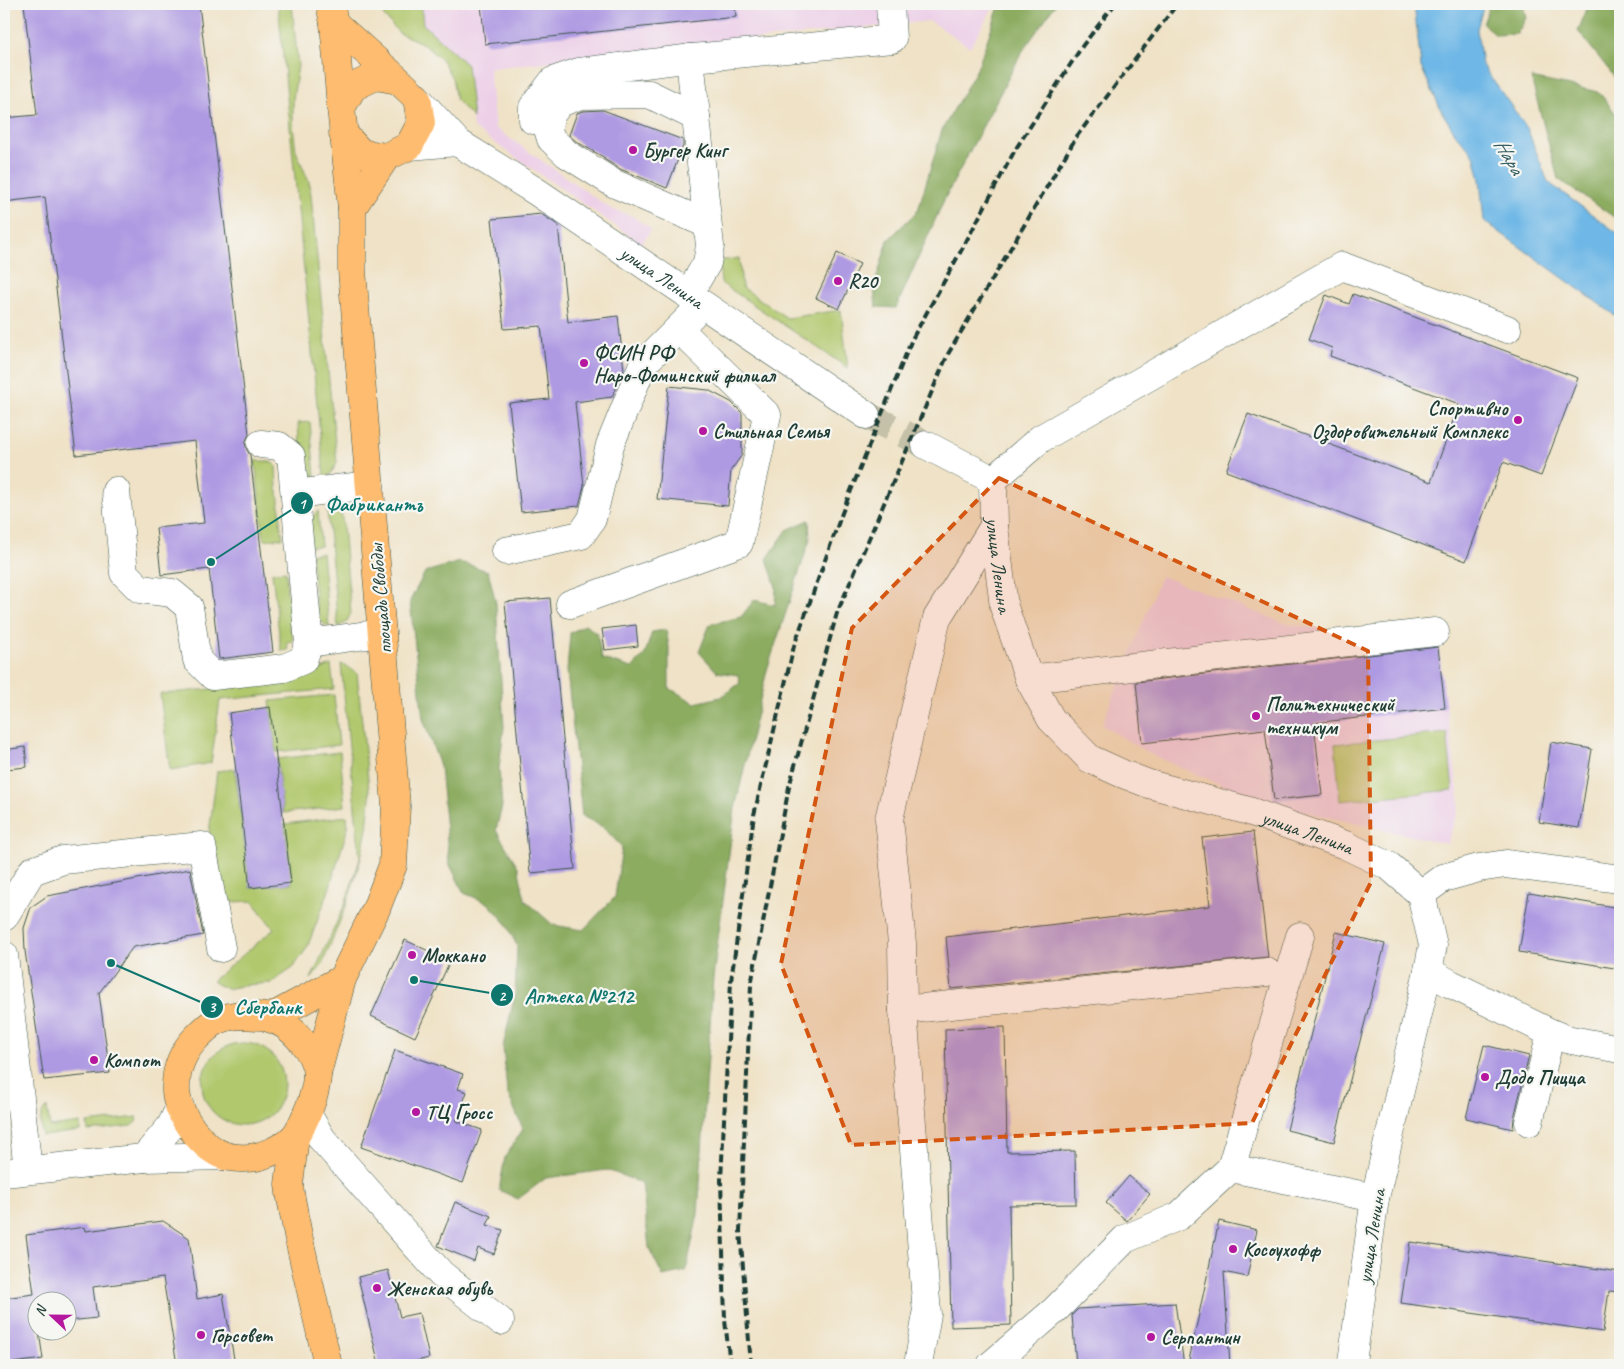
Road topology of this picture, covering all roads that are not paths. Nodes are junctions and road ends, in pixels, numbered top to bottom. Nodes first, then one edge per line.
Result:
1 (890, 4) edge
2 (332, 13) edge
3 (690, 58) junction
4 (408, 89) junction
5 (696, 117) junction
6 (342, 121) junction
7 (458, 142) junction
8 (398, 152) junction
9 (613, 183) junction
10 (352, 208) junction
11 (707, 224) junction
12 (695, 299) junction
13 (678, 328) junction
14 (1507, 329) dead end
15 (866, 415) tunnel mouth
16 (261, 444) dead end
17 (926, 445) tunnel mouth
18 (993, 480) junction
19 (370, 485) junction
20 (116, 491) dead end
21 (295, 494) junction
22 (994, 526) junction
23 (506, 551) dead end
24 (570, 604) dead end
25 (1435, 632) dead end
26 (382, 633) junction
27 (309, 643) junction
28 (1029, 680) junction
29 (1620, 879) edge
30 (1420, 894) junction
31 (4, 917) edge
32 (1300, 936) dead end
33 (221, 948) dead end
34 (4, 955) edge
35 (1428, 971) junction
36 (1266, 972) dead end
37 (342, 979) junction
38 (903, 1010) junction
39 (270, 1018) junction
40 (1551, 1033) junction
41 (1620, 1049) edge
42 (317, 1074) junction
43 (180, 1108) junction
44 (1529, 1122) dead end
45 (301, 1126) junction
46 (232, 1157) junction
47 (144, 1158) junction
48 (1231, 1168) junction
49 (16, 1171) edge
50 (289, 1184) junction
51 (1375, 1198) junction
52 (500, 1321) dead end
53 (328, 1365) edge
54 (918, 1365) edge
55 (991, 1365) edge
56 (1353, 1365) edge

1 - 3 street
2 - 4 main road, площадь Свободы
2 - 6 main road, площадь Свободы
3 - 5 street
3 - 9 street
4 - 6 main road
4 - 7 street, улица Ленина
4 - 8 main road
5 - 9 street
5 - 11 street
6 - 8 main road
6 - 10 main road, площадь Свободы
7 - 8 street
7 - 12 street, улица Ленина
8 - 10 main road
9 - 11 street
10 - 19 main road, площадь Свободы
11 - 12 street
12 - 13 street
12 - 15 street, улица Ленина
13 - 23 street
13 - 24 street
14 - 18 street
16 - 21 street
17 - 18 street
18 - 22 street, улица Ленина
19 - 21 street
19 - 26 main road, площадь Свободы
20 - 27 street
21 - 27 street
22 - 28 street, улица Ленина
22 - 38 street
25 - 28 street
26 - 27 street
26 - 37 main road, площадь Свободы
28 - 30 street, улица Ленина
29 - 30 street
30 - 35 street, улица Ленина
31 - 33 street
32 - 48 street
34 - 49 street
35 - 40 street
35 - 51 street, улица Ленина
36 - 38 street
37 - 39 main road
37 - 42 main road, площадь Свободы
38 - 54 street
39 - 42 main road
39 - 43 main road
40 - 41 street
40 - 44 street
42 - 45 main road
43 - 46 main road
43 - 47 street
45 - 46 main road
45 - 50 main road
45 - 52 street
46 - 47 street
46 - 50 main road
47 - 49 street
48 - 51 street
48 - 55 street
50 - 53 main road
51 - 56 street, улица Ленина

